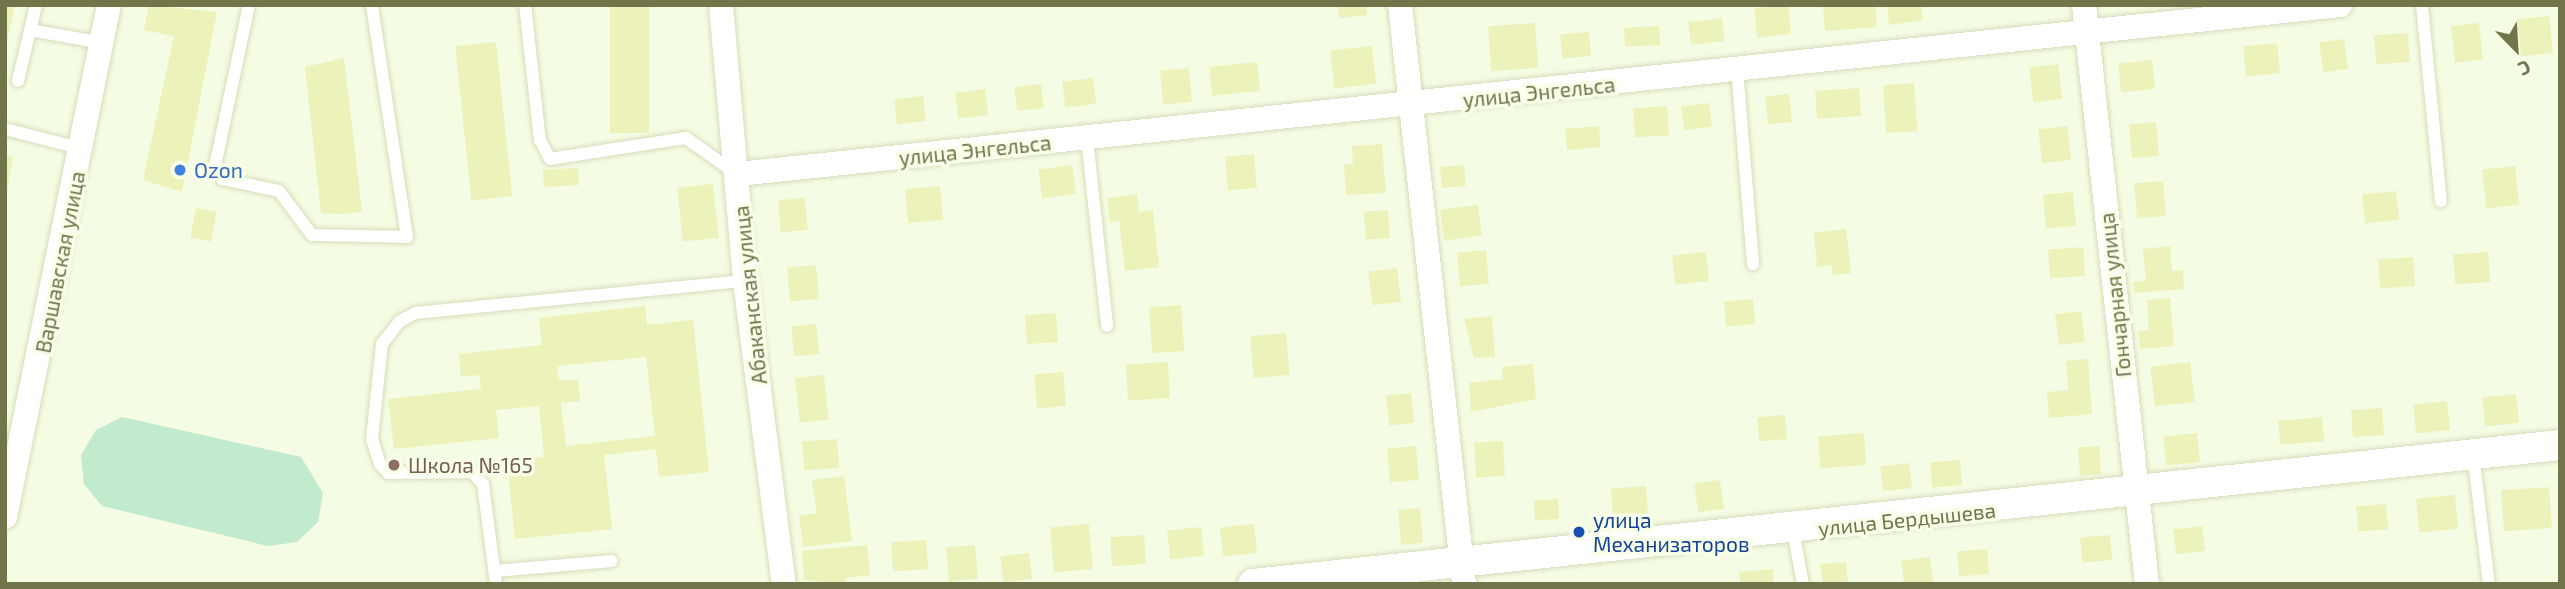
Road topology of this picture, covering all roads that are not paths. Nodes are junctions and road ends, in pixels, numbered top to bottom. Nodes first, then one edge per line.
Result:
1 (36, 5) edge
2 (109, 5) edge
3 (249, 5) edge
4 (372, 5) edge
5 (525, 5) edge
6 (721, 5) edge
7 (1400, 5) edge
8 (2084, 5) edge
9 (2340, 5) edge
10 (2422, 5) edge
11 (30, 30) junction
12 (2087, 30) junction
13 (103, 43) junction
14 (1737, 69) junction
15 (18, 81) dead end
16 (1411, 106) junction
17 (5, 129) edge
18 (1087, 138) junction
19 (83, 149) junction
20 (738, 174) junction
21 (2441, 201) dead end
22 (1753, 264) dead end
23 (746, 281) junction
24 (1107, 326) dead end
25 (2560, 445) edge
26 (2473, 454) junction
27 (2137, 495) junction
28 (5, 517) edge
29 (1793, 531) junction
30 (612, 561) dead end
31 (1462, 573) edge
32 (495, 578) edge
33 (784, 584) edge
34 (1253, 584) edge
35 (1803, 584) edge
36 (2147, 584) edge
37 (2489, 584) edge

1 - 11 lane
2 - 13 street, Варшавская улица
3 - 4 lane
5 - 20 lane
6 - 20 street, Абаканская улица
7 - 16 street
8 - 12 street, Гончарная улица
9 - 12 street, улица Энгельса
10 - 21 lane
11 - 13 lane
11 - 15 lane
12 - 14 street, улица Энгельса
12 - 27 street, Гончарная улица
13 - 19 street, Варшавская улица
14 - 16 street, улица Энгельса
14 - 22 lane
16 - 18 street, улица Энгельса
16 - 31 street
17 - 19 lane
18 - 20 street, улица Энгельса
18 - 24 lane
19 - 28 street, Варшавская улица
20 - 23 street, Абаканская улица
23 - 32 lane
23 - 33 street, Абаканская улица
25 - 26 street, улица Бердышева
26 - 27 street, улица Бердышева
26 - 37 lane
27 - 29 street, улица Бердышева
27 - 36 street, Гончарная улица
29 - 31 street, улица Бердышева
29 - 35 lane
30 - 32 lane
31 - 34 street, улица Бердышева

